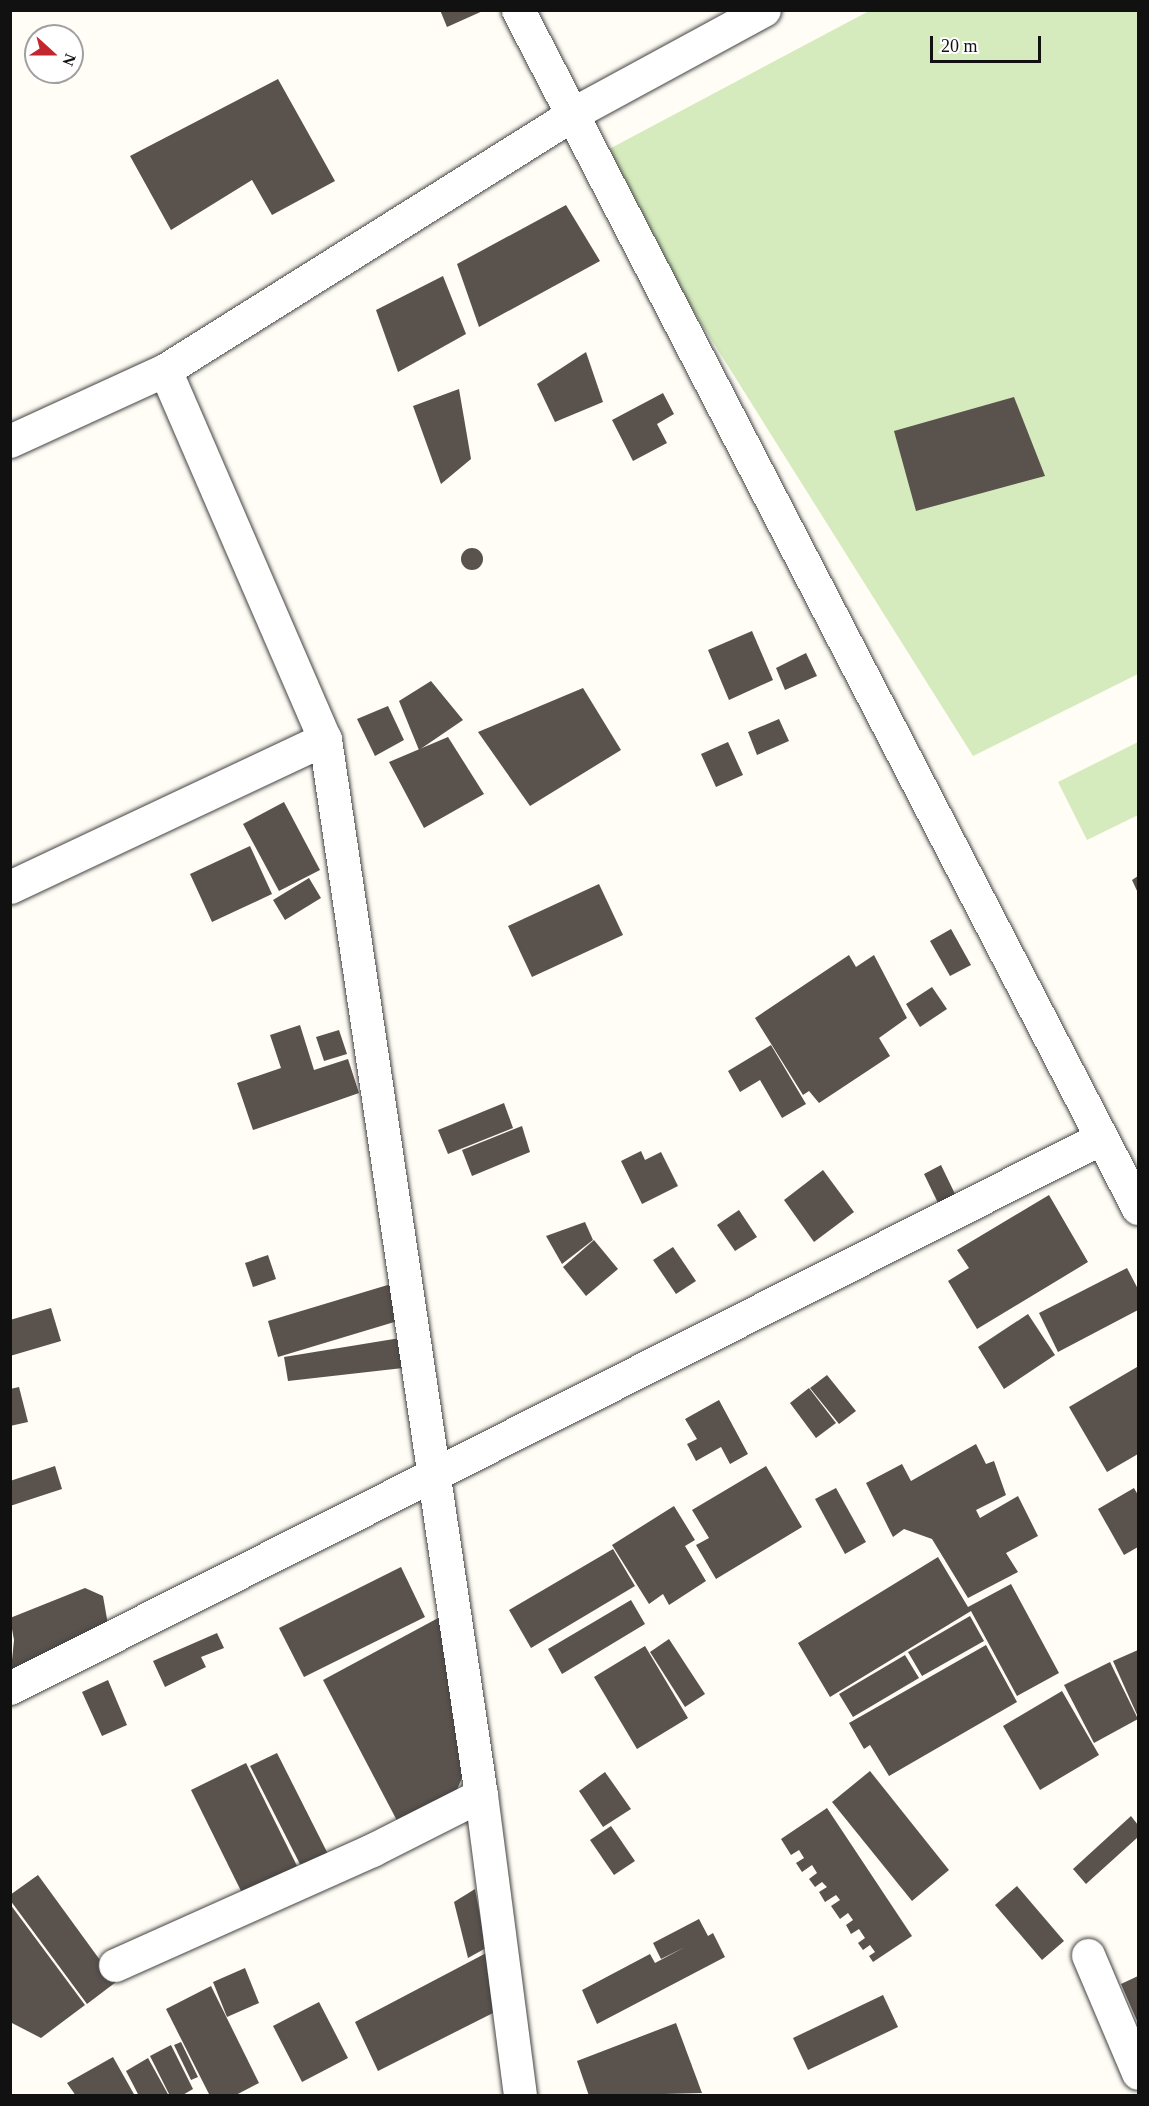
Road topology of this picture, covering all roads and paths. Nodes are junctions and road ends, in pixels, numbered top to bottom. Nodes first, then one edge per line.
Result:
1 (518, 10) edge
2 (764, 10) edge
3 (574, 112) junction
4 (165, 370) junction
5 (10, 441) edge
6 (325, 739) junction
7 (10, 887) edge
8 (1101, 1138) junction
9 (1138, 1208) edge
10 (433, 1475) junction
11 (10, 1688) edge
12 (481, 1795) junction
13 (1088, 1955) dead end
14 (115, 1965) dead end
15 (1138, 2073) edge
16 (520, 2096) edge

1 - 3 street
2 - 3 street
3 - 4 street
3 - 8 street
4 - 5 street
4 - 6 street
6 - 7 street
6 - 10 street
8 - 9 street
8 - 10 street
10 - 11 street
10 - 12 street
12 - 14 street
12 - 16 street
13 - 15 street

